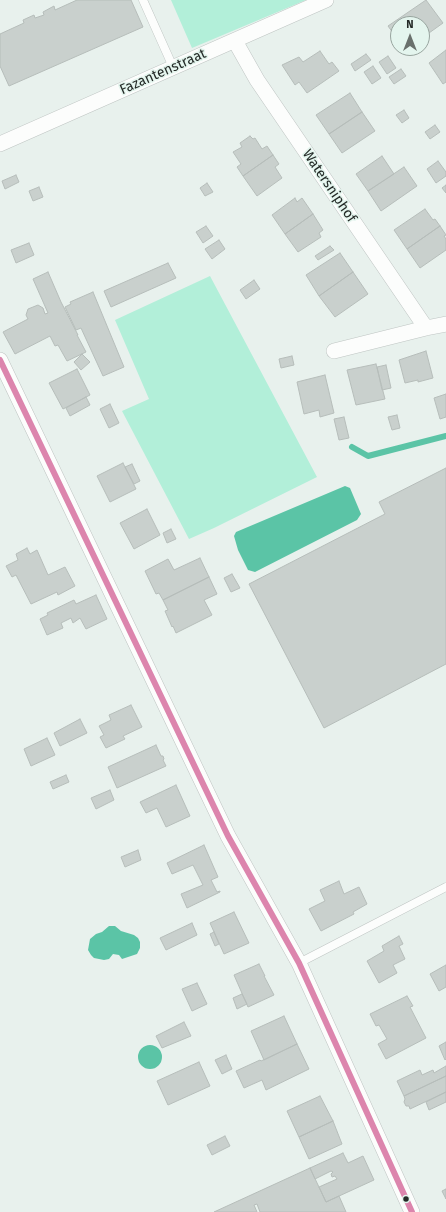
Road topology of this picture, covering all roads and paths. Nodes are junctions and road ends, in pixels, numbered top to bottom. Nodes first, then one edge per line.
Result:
1 (143, 0) edge
2 (323, 1) edge
3 (235, 40) junction
4 (173, 67) junction
5 (0, 144) edge
6 (446, 324) edge
7 (426, 328) junction
8 (334, 351) dead end
9 (0, 360) edge
10 (446, 887) edge
11 (299, 963) junction
12 (412, 1212) edge

1 - 4 lane
2 - 3 street, Fazantenstraat
3 - 4 street, Fazantenstraat
3 - 7 street, Watersniphof
4 - 5 street, Fazantenstraat
6 - 7 street
7 - 8 street
9 - 11 street
10 - 11 lane
11 - 12 street

